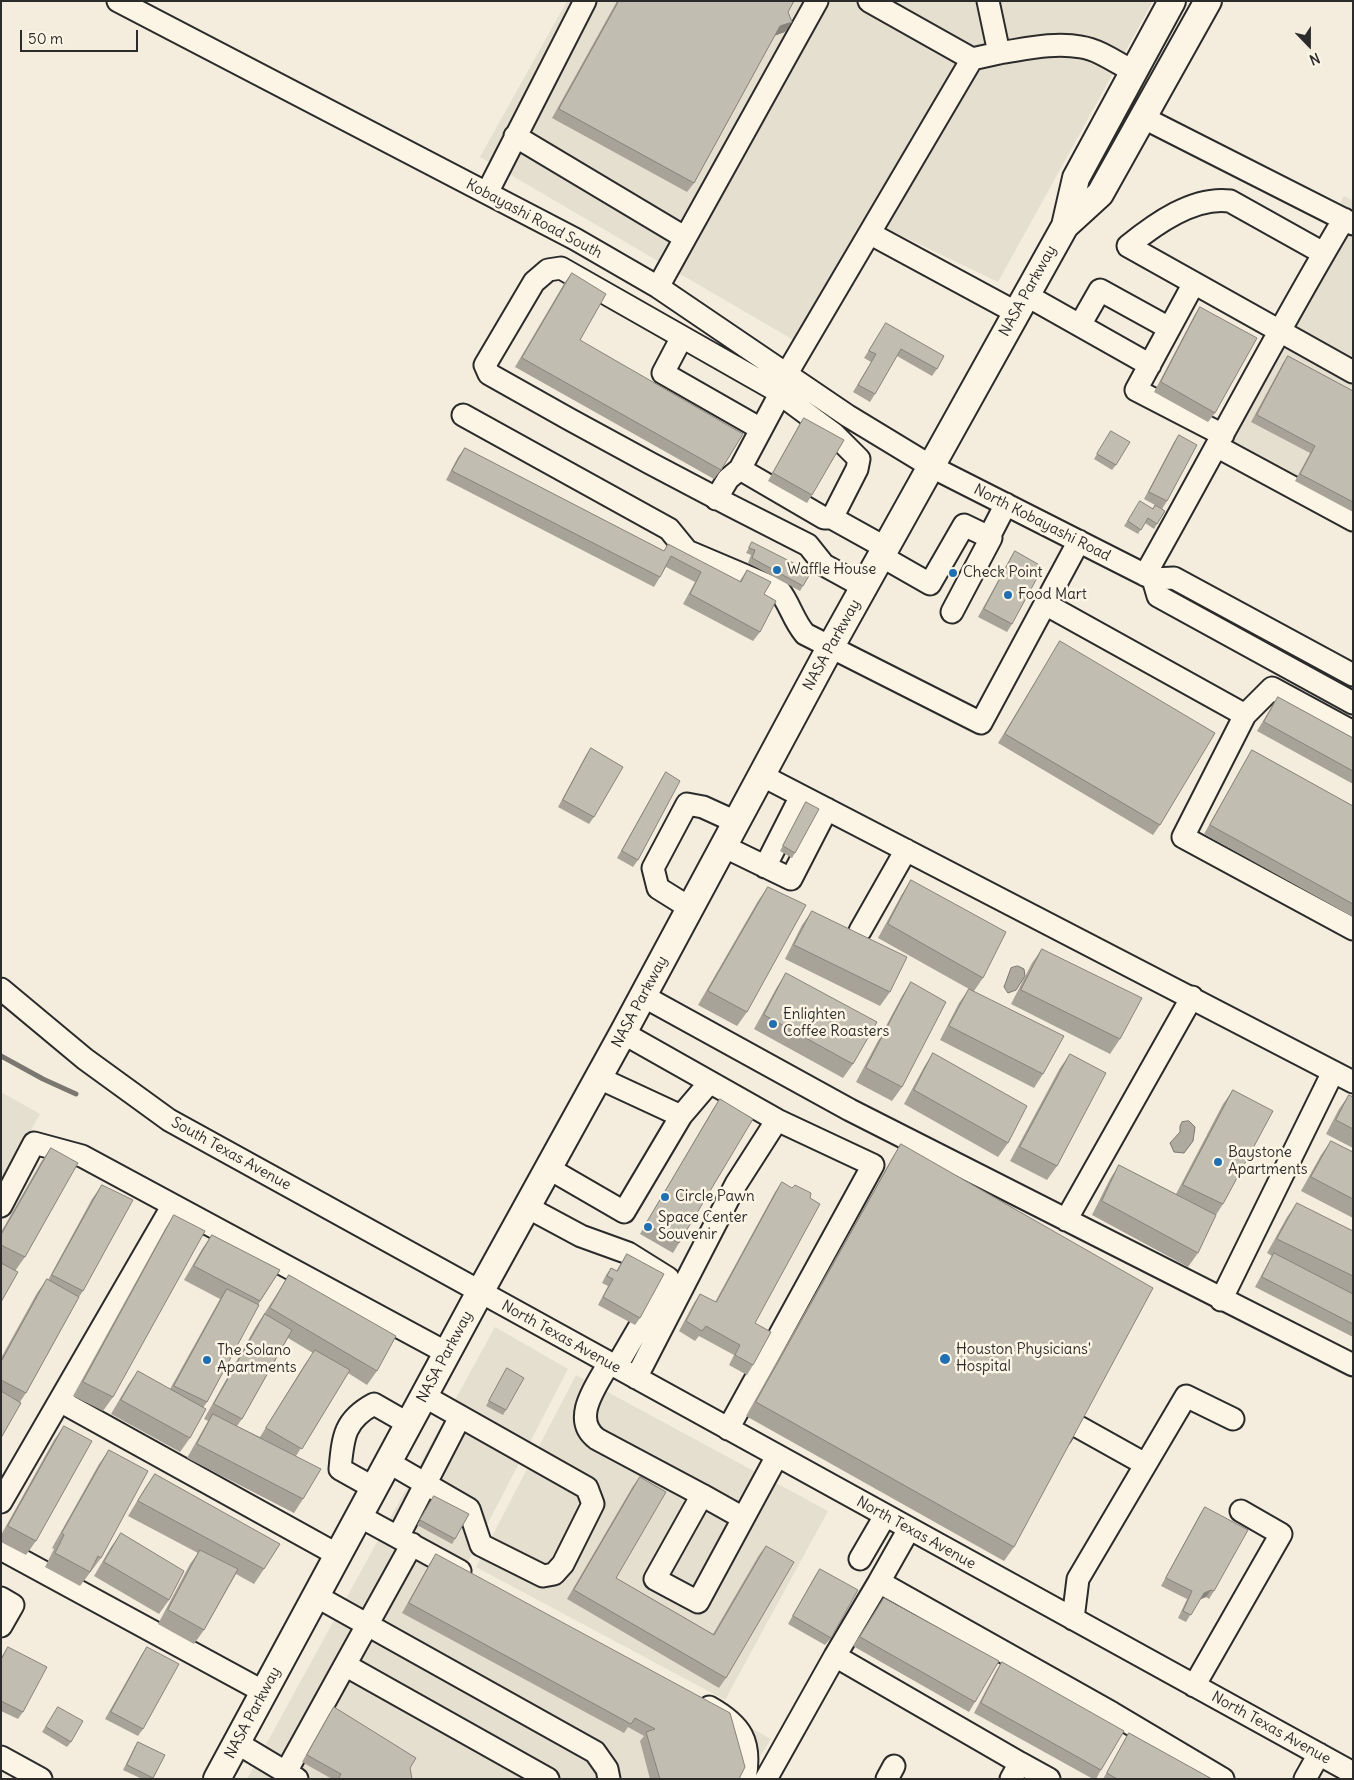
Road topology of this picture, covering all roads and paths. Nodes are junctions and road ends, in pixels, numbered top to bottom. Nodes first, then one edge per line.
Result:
1 (118, 1) edge
2 (585, 1) edge
3 (817, 1) edge
4 (869, 1) edge
5 (988, 1) edge
6 (1172, 1) edge
7 (1208, 1) edge
8 (999, 52) junction
9 (972, 59) junction
10 (1134, 72) junction
11 (1142, 117) junction
12 (515, 136) junction
13 (487, 193) junction
14 (1348, 222) edge
15 (1065, 226) junction
16 (871, 234) junction
17 (684, 237) junction
18 (1323, 253) junction
19 (1194, 283) junction
20 (658, 287) junction
21 (1022, 304) junction
22 (1080, 325) junction
23 (1169, 328) junction
24 (1279, 332) junction
25 (682, 337) junction
26 (1150, 364) junction
27 (1353, 372) edge
28 (781, 383) junction
29 (463, 415) dead end
30 (762, 430) junction
31 (875, 432) junction
32 (1221, 441) junction
33 (859, 459) junction
34 (932, 467) junction
35 (740, 470) junction
36 (716, 499) junction
37 (1006, 504) junction
38 (832, 518) junction
39 (1353, 520) edge
40 (989, 537) junction
41 (1079, 542) junction
42 (883, 552) junction
43 (1149, 577) junction
44 (864, 587) junction
45 (1047, 605) junction
46 (952, 612) dead end
47 (831, 646) junction
48 (1353, 675) edge
49 (1353, 703) edge
50 (1244, 715) junction
51 (1353, 732) edge
52 (761, 775) junction
53 (736, 822) junction
54 (800, 828) junction
55 (723, 846) junction
56 (906, 850) junction
57 (765, 866) junction
58 (690, 908) junction
59 (1353, 929) edge
60 (860, 931) dead end
61 (1, 989) edge
62 (643, 996) junction
63 (1192, 997) junction
64 (624, 1033) junction
65 (1333, 1072) junction
66 (599, 1078) junction
67 (710, 1082) junction
68 (1353, 1082) edge
69 (682, 1116) junction
70 (778, 1120) junction
71 (548, 1168) junction
72 (173, 1205) junction
73 (1, 1206) edge
74 (527, 1207) junction
75 (1066, 1220) junction
76 (480, 1292) junction
77 (1221, 1300) junction
78 (447, 1353) junction
79 (613, 1365) junction
80 (1353, 1365) edge
81 (636, 1378) junction
82 (424, 1396) junction
83 (60, 1401) junction
84 (460, 1417) junction
85 (1233, 1419) dead end
86 (409, 1424) junction
87 (728, 1429) junction
88 (1050, 1455) edge
89 (777, 1456) junction
90 (388, 1462) junction
91 (1146, 1464) junction
92 (426, 1484) junction
93 (374, 1488) junction
94 (702, 1495) junction
95 (1, 1502) edge
96 (1241, 1511) dead end
97 (359, 1516) junction
98 (885, 1516) junction
99 (743, 1518) junction
100 (909, 1528) junction
101 (405, 1540) junction
102 (1, 1549) edge
103 (338, 1555) junction
104 (860, 1559) dead end
105 (478, 1580) edge
106 (878, 1582) junction
107 (316, 1596) junction
108 (1, 1598) edge
109 (1073, 1619) junction
110 (369, 1625) junction
111 (1, 1626) edge
112 (835, 1656) junction
113 (346, 1665) junction
114 (1194, 1686) junction
115 (264, 1692) junction
116 (690, 1697) edge
117 (237, 1743) junction
118 (1319, 1754) junction
119 (1, 1756) edge
120 (1016, 1771) edge
121 (1353, 1773) edge
122 (286, 1775) edge
123 (41, 1779) edge
124 (217, 1779) edge
125 (548, 1779) edge
126 (609, 1779) edge
127 (745, 1779) edge
128 (766, 1779) edge
129 (1049, 1779) edge
130 (1224, 1779) edge
131 (1305, 1779) edge

1 - 13 street, Kobayashi Road South
2 - 12 street
3 - 17 street
4 - 9 street
5 - 8 street
6 - 10 main road, NASA Parkway
7 - 11 main road, NASA Parkway
8 - 9 street
8 - 10 street
9 - 16 street
10 - 15 main road, NASA Parkway
11 - 14 street
11 - 15 main road, NASA Parkway
12 - 13 street
12 - 17 street
13 - 20 street, Kobayashi Road South
14 - 18 street
15 - 21 main road, NASA Parkway
16 - 21 street
16 - 28 street
17 - 20 street
18 - 19 street
18 - 24 street
19 - 23 street
19 - 24 street
20 - 28 street, Kobayashi Road South
21 - 22 street
21 - 34 main road, NASA Parkway
22 - 23 street
22 - 26 street
23 - 26 street
24 - 27 street
24 - 32 street
25 - 28 street
25 - 30 street
25 - 36 street
26 - 32 street
28 - 30 street
28 - 31 street, Kobayashi Road South
28 - 33 street
29 - 47 street
30 - 35 street
31 - 33 street
31 - 34 street, Kobayashi Road South
32 - 39 street
32 - 43 street
33 - 38 street
34 - 37 street, North Kobayashi Road
34 - 42 main road, NASA Parkway
35 - 36 street
35 - 38 street
36 - 44 street
37 - 40 street
37 - 41 street, North Kobayashi Road
38 - 42 street
40 - 42 street
40 - 46 street
41 - 43 street, North Kobayashi Road
41 - 45 street
42 - 44 main road, NASA Parkway
43 - 48 street, North Kobayashi Road
43 - 49 street
44 - 47 main road, NASA Parkway
45 - 47 street
45 - 50 street
47 - 52 main road, NASA Parkway
50 - 51 street
50 - 59 street
52 - 53 main road, NASA Parkway
52 - 54 street
53 - 55 main road, NASA Parkway
53 - 58 street
54 - 56 street
54 - 57 street
54 - 57 street
55 - 57 street
55 - 58 main road, NASA Parkway
56 - 60 street
56 - 63 street
58 - 62 main road, NASA Parkway
61 - 76 street, South Texas Avenue
62 - 64 main road, NASA Parkway
62 - 75 street
63 - 65 street
63 - 75 street
64 - 66 main road, NASA Parkway
64 - 67 street
65 - 68 street
65 - 77 street
66 - 69 street
66 - 71 main road, NASA Parkway
67 - 69 street
67 - 70 street
69 - 71 street
70 - 81 street
70 - 87 street
71 - 74 main road, NASA Parkway
72 - 73 street
72 - 78 street
72 - 83 street
74 - 76 main road, NASA Parkway
74 - 79 street
75 - 77 street
76 - 78 main road, NASA Parkway
76 - 79 street, North Texas Avenue
77 - 80 street
78 - 82 main road, NASA Parkway
79 - 81 street, North Texas Avenue
79 - 94 street
81 - 87 street, North Texas Avenue
82 - 84 street
82 - 86 main road, NASA Parkway
83 - 95 street
83 - 103 street
84 - 92 street
84 - 92 street
85 - 91 street
86 - 90 main road, NASA Parkway
86 - 93 street
87 - 89 street, North Texas Avenue
88 - 91 street
89 - 98 street, North Texas Avenue
89 - 99 street
90 - 92 street
90 - 93 main road, NASA Parkway
91 - 109 street
92 - 101 street
93 - 97 main road, NASA Parkway
94 - 99 street
94 - 99 street
96 - 114 street
97 - 101 street
97 - 103 main road, NASA Parkway
98 - 100 street, North Texas Avenue
98 - 104 street
100 - 106 street
100 - 109 street, North Texas Avenue
101 - 105 street
101 - 110 street
102 - 115 street
103 - 107 main road, NASA Parkway
106 - 112 street
106 - 130 street
107 - 110 street
107 - 115 main road, NASA Parkway
108 - 111 street
109 - 114 street, North Texas Avenue
110 - 113 street
110 - 126 street
112 - 120 street
112 - 128 street
113 - 122 street
113 - 125 street
114 - 118 street, North Texas Avenue
115 - 117 main road, NASA Parkway
116 - 127 street
117 - 122 street
117 - 124 main road, NASA Parkway
118 - 121 street, North Texas Avenue
118 - 131 street
119 - 123 street
120 - 129 street

